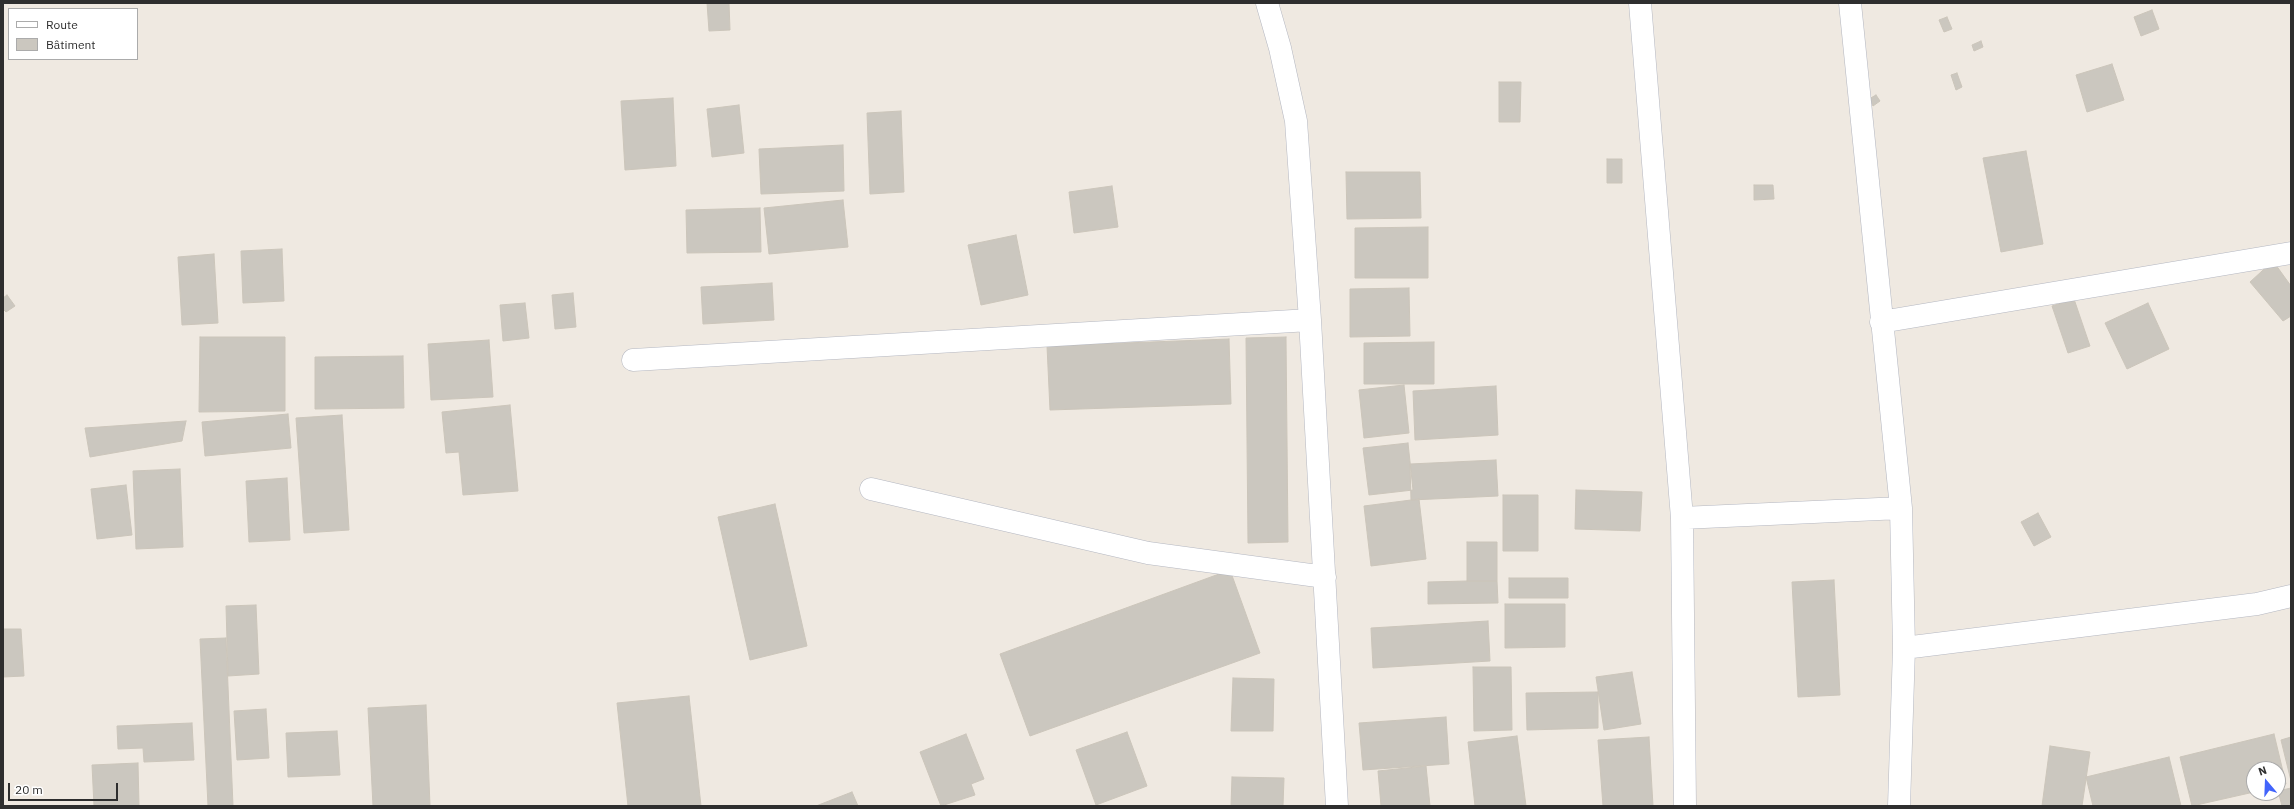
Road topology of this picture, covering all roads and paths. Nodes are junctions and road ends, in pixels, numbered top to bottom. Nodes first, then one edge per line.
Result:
1 (1267, 3) edge
2 (1640, 3) edge
3 (1850, 3) edge
4 (2291, 253) edge
5 (1310, 320) junction
6 (1881, 322) junction
7 (633, 360) dead end
8 (871, 489) dead end
9 (1901, 508) junction
10 (1682, 518) junction
11 (1325, 577) junction
12 (2291, 596) edge
13 (1904, 648) junction
14 (1337, 806) edge
15 (1685, 806) edge
16 (1899, 806) edge

1 - 5 street
2 - 10 street
3 - 6 street
4 - 6 street
5 - 7 street
5 - 11 street
6 - 9 street
8 - 11 street
9 - 10 street
9 - 13 street
10 - 15 street
11 - 14 street
12 - 13 street
13 - 16 street

